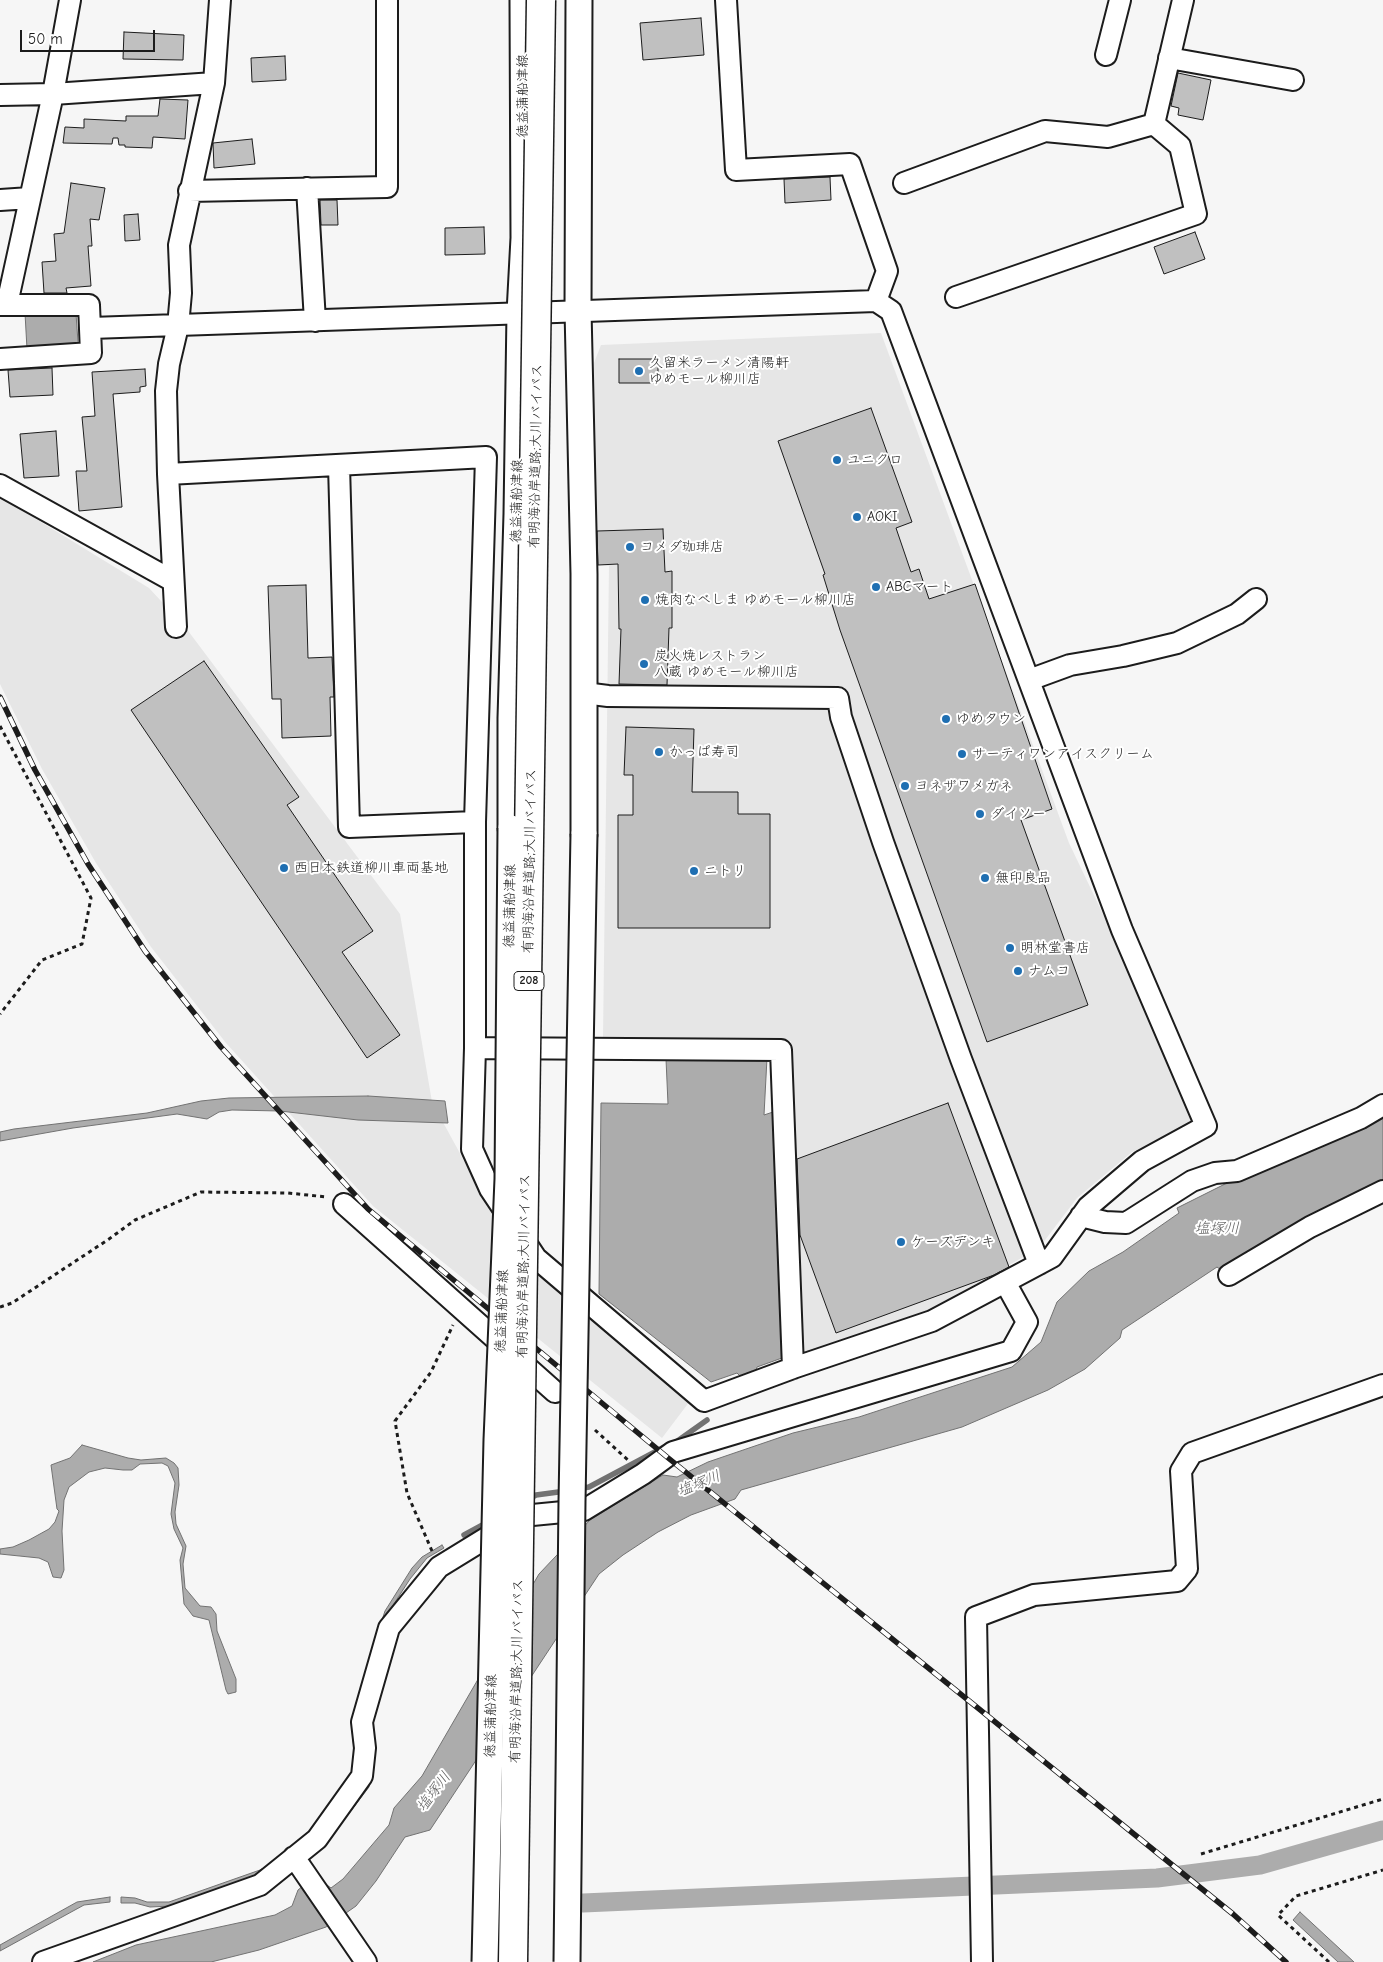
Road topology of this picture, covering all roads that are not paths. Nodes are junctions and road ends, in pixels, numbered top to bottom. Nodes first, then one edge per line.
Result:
1 (70, 0) edge
2 (220, 0) edge
3 (387, 0) edge
4 (523, 0) edge
5 (541, 0) edge
6 (579, 0) edge
7 (726, 0) edge
8 (1120, 0) edge
9 (1182, 0) edge
10 (1106, 55) dead end
11 (1169, 58) junction
12 (1293, 80) dead end
13 (214, 83) junction
14 (0, 94) edge
15 (53, 94) junction
16 (1154, 124) junction
17 (904, 184) dead end
18 (307, 188) junction
19 (189, 191) junction
20 (30, 198) junction
21 (0, 200) edge
22 (956, 297) dead end
23 (876, 301) junction
24 (4, 304) edge
25 (578, 310) junction
26 (520, 313) junction
27 (315, 321) junction
28 (178, 326) junction
29 (91, 328) junction
30 (0, 359) edge
31 (339, 465) junction
32 (168, 474) junction
33 (0, 485) edge
34 (516, 568) junction
35 (482, 570) junction
36 (173, 581) junction
37 (1256, 599) dead end
38 (176, 627) dead end
39 (1029, 680) junction
40 (584, 694) junction
41 (475, 822) junction
42 (475, 1048) junction
43 (1383, 1105) edge
44 (1383, 1191) edge
45 (344, 1204) road end
46 (1081, 1216) junction
47 (1039, 1264) junction
48 (1229, 1275) dead end
49 (1005, 1282) junction
50 (793, 1368) junction
51 (1383, 1385) edge
52 (554, 1392) dead end
53 (294, 1857) junction
54 (43, 1962) edge
55 (366, 1962) edge
56 (485, 1962) edge
57 (513, 1962) edge
58 (567, 1962) edge
59 (982, 1962) edge

1 - 15 street
2 - 13 street
3 - 18 street
4 - 26 main road, 徳益蒲船津線
5 - 57 highway, 有明海沿岸道路;大川バイパス / 208, bridge
6 - 25 main road
7 - 23 street
8 - 10 street
9 - 11 street
11 - 12 street
11 - 16 street
13 - 15 street
13 - 19 street
14 - 15 street
15 - 20 street
16 - 17 street
16 - 22 street
18 - 19 street
18 - 27 street
19 - 28 street
20 - 21 street
20 - 24 street
23 - 25 street
23 - 39 street
24 - 29 street
25 - 26 street
25 - 40 main road
26 - 27 street
26 - 34 main road, 徳益蒲船津線
27 - 28 street
28 - 29 street
28 - 32 street
29 - 30 street
31 - 32 street
31 - 35 street
31 - 41 street
32 - 36 street
33 - 36 street
34 - 35 street
34 - 56 main road, 徳益蒲船津線, bridge
35 - 41 street
36 - 38 street
37 - 39 street
39 - 46 street
40 - 47 street
40 - 58 main road, bridge
41 - 42 street
42 - 50 street
42 - 50 street
43 - 46 street
44 - 48 street
45 - 52 street
46 - 47 street
47 - 49 street
49 - 50 street
49 - 53 street
51 - 59 street
53 - 54 street
53 - 55 street

